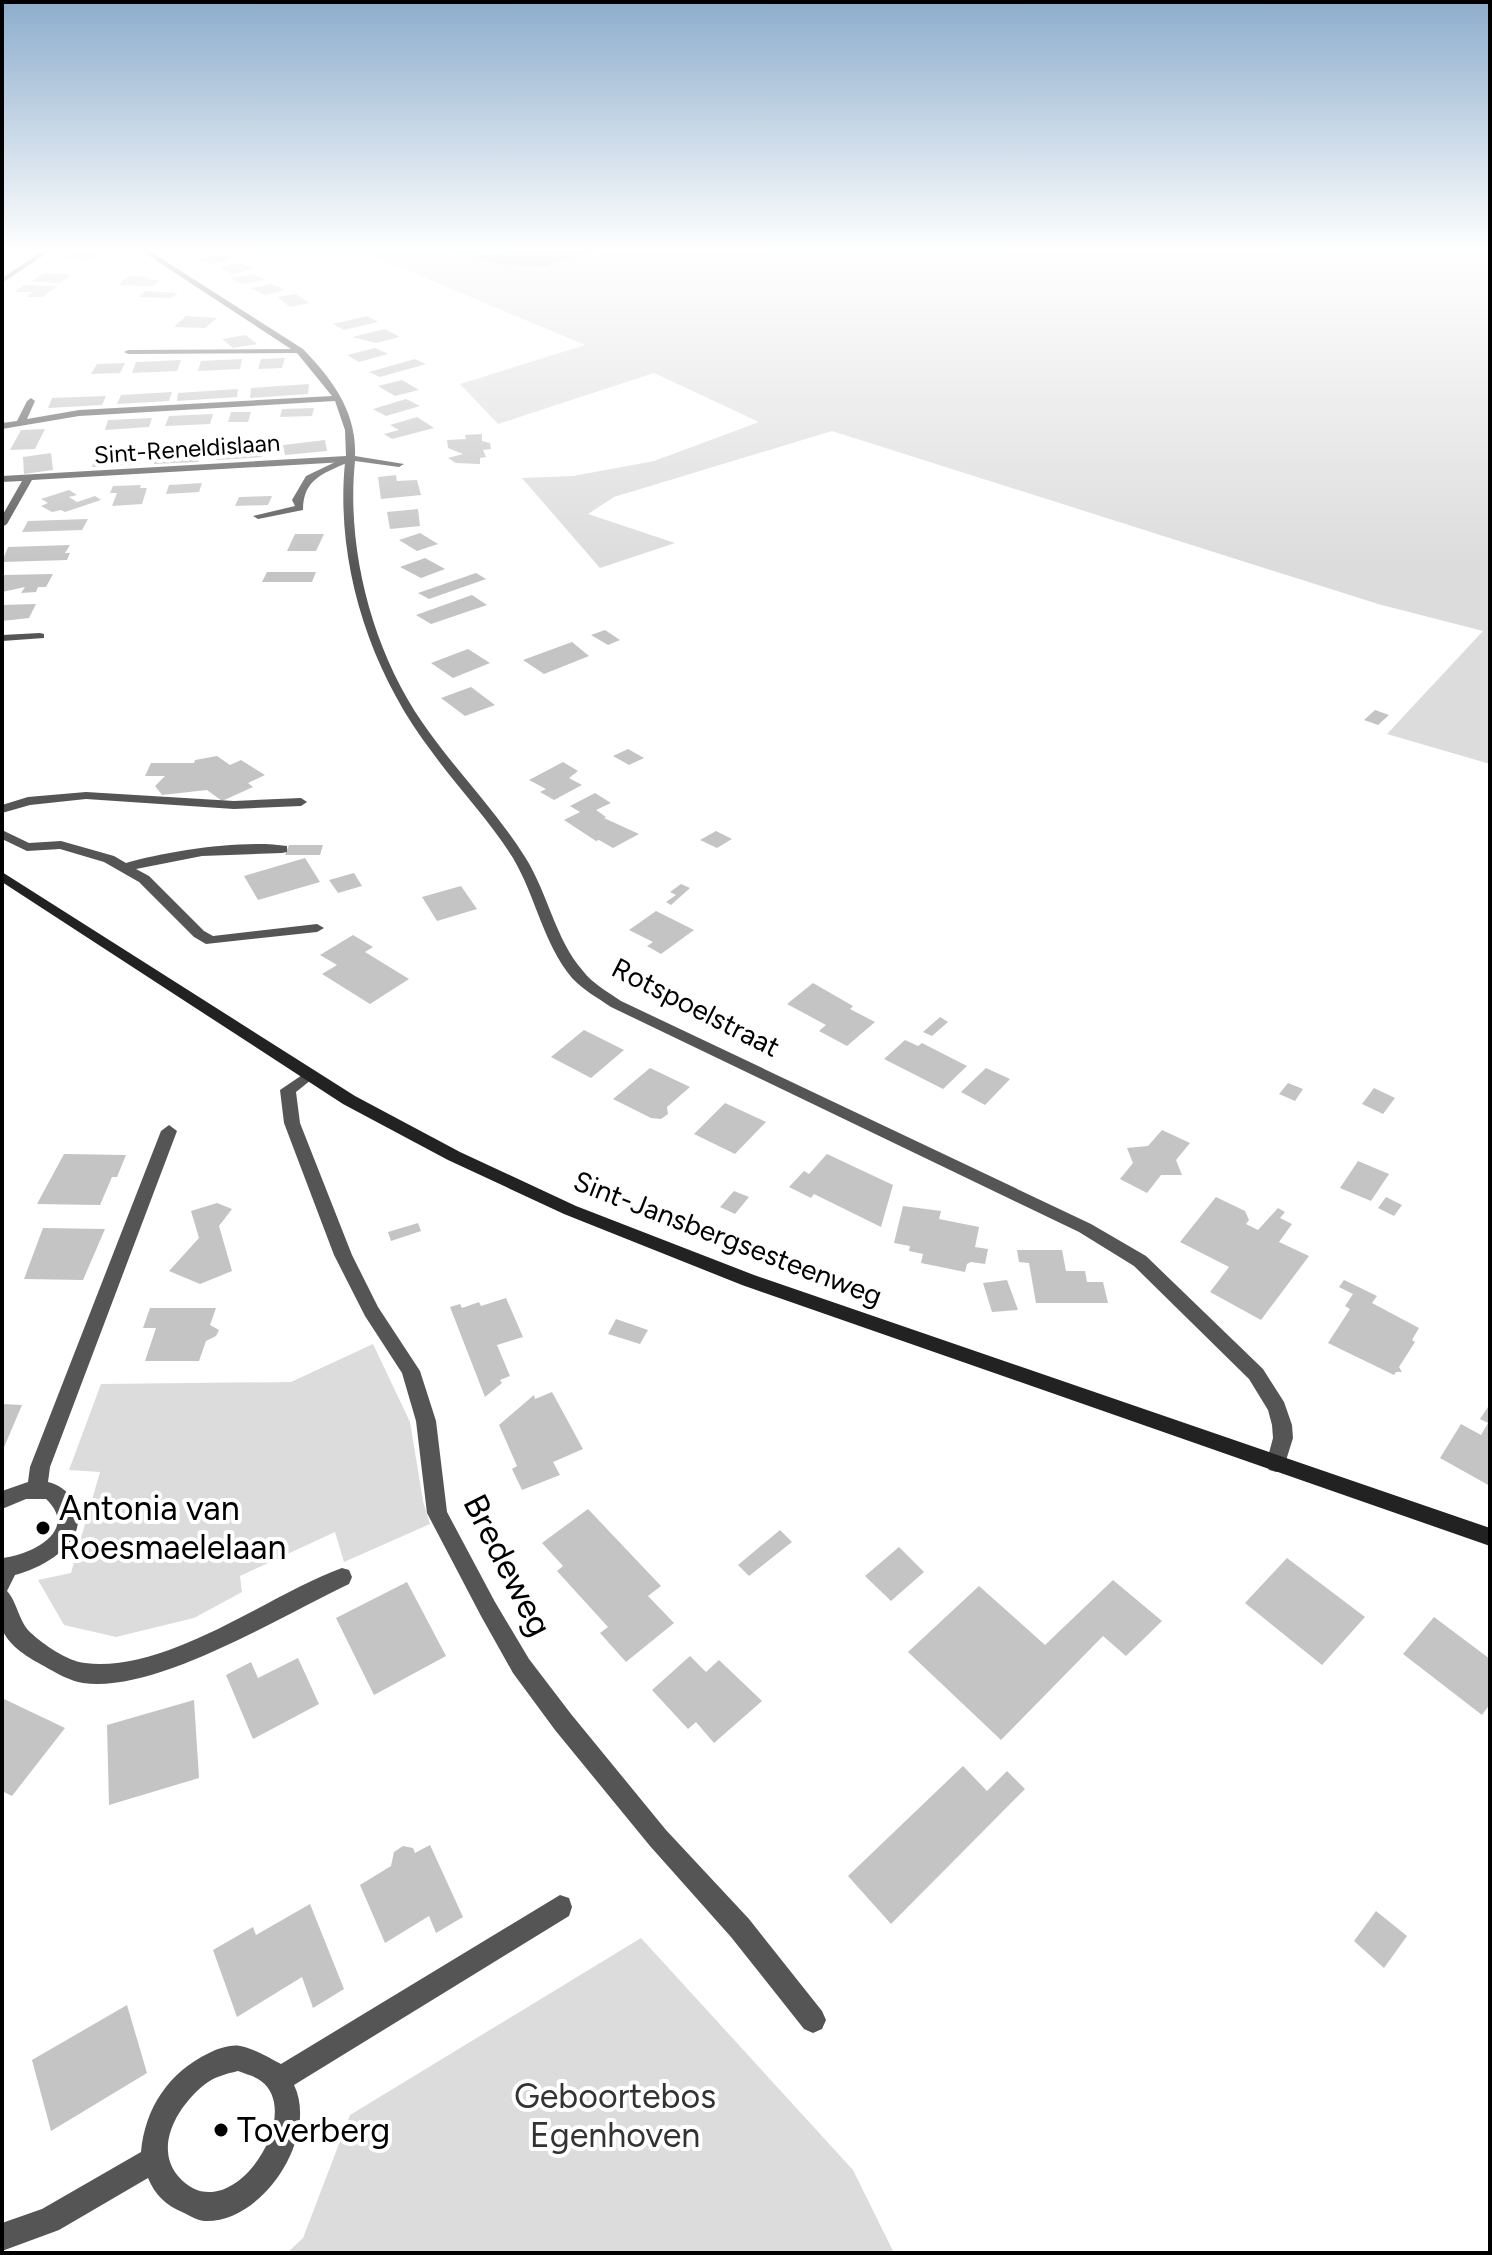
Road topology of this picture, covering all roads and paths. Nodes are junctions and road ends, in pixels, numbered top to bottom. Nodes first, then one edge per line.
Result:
1 (304, 355) edge
2 (338, 398) junction
3 (31, 401) dead end
4 (21, 422) junction
5 (2, 426) edge
6 (350, 458) junction
7 (399, 464) dead end
8 (3, 477) edge
9 (28, 479) junction
10 (258, 516) dead end
11 (3, 520) edge
12 (40, 636) dead end
13 (2, 638) edge
14 (301, 802) dead end
15 (2, 809) edge
16 (2, 834) edge
17 (282, 849) dead end
18 (124, 868) junction
19 (2, 876) edge
20 (317, 928) dead end
21 (308, 1076) junction
22 (169, 1131) dead end
23 (1276, 1464) junction
24 (37, 1489) junction
25 (2, 1500) edge
26 (1490, 1537) edge
27 (3, 1573) edge
28 (342, 1577) dead end
29 (2, 1599) edge
30 (560, 1907) dead end
31 (813, 2020) dead end
32 (278, 2080) junction
33 (156, 2159) junction
34 (2, 2237) edge

1 - 2 street, Rotspoelstraat
2 - 4 street
2 - 6 street, Rotspoelstraat
3 - 4 street
4 - 5 street
6 - 7 street, Sint-Reneldislaan
6 - 9 street, Sint-Reneldislaan
6 - 10 street
6 - 23 street, Rotspoelstraat
8 - 9 street, Sint-Reneldislaan
9 - 11 street
12 - 13 street
14 - 15 street
16 - 18 street
17 - 18 street
18 - 20 street
19 - 21 main road, Sint-Jansbergsesteenweg
21 - 23 main road, Sint-Jansbergsesteenweg
21 - 31 street, Bredeweg
22 - 24 street
23 - 26 main road, Sint-Jansbergsesteenweg
24 - 25 street
24 - 27 street
28 - 29 street
30 - 32 street
32 - 33 street
32 - 33 street
33 - 34 street

